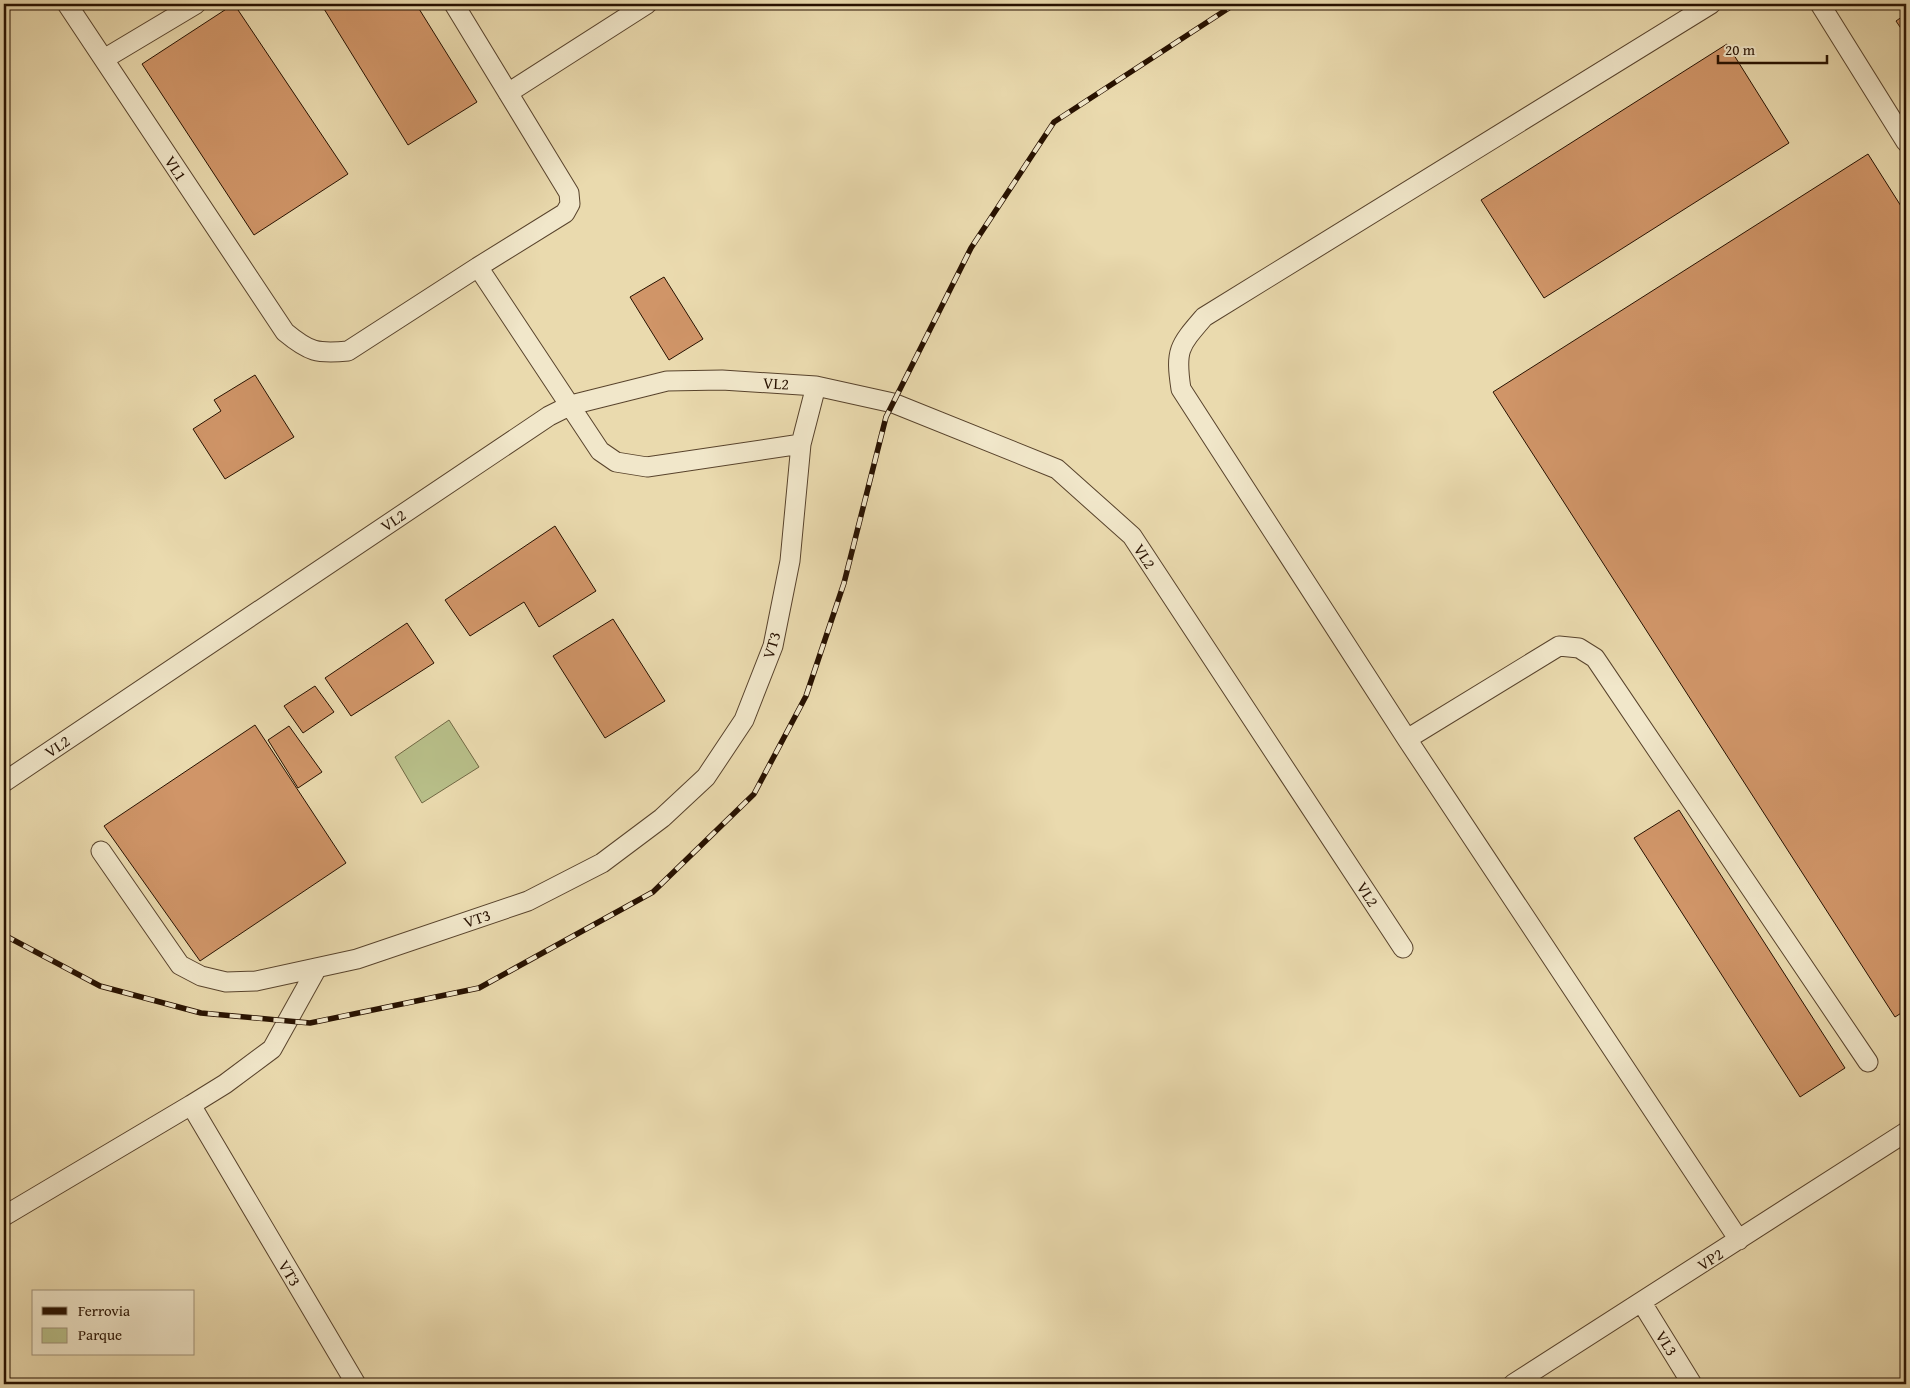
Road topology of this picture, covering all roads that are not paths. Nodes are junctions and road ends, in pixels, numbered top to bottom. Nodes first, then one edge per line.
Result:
1 (67, 4) edge
2 (196, 4) edge
3 (454, 4) edge
4 (647, 4) edge
5 (1711, 4) edge
6 (1820, 4) edge
7 (104, 59) junction
8 (508, 93) junction
9 (1906, 142) edge
10 (478, 267) junction
11 (816, 386) junction
12 (571, 405) junction
13 (801, 444) junction
14 (1407, 739) junction
15 (4, 782) edge
16 (101, 851) dead end
17 (1403, 948) dead end
18 (317, 968) junction
19 (1868, 1062) dead end
20 (191, 1105) junction
21 (1906, 1132) edge
22 (4, 1216) edge
23 (1739, 1240) junction
24 (1642, 1303) junction
25 (356, 1384) edge
26 (1513, 1384) edge
27 (1692, 1384) edge

1 - 7 lane, VL1
2 - 7 lane
3 - 8 lane, VL1
4 - 8 lane
5 - 14 lane
6 - 9 lane
7 - 10 lane, VL1
8 - 10 lane, VL1
10 - 12 lane
11 - 12 lane, VL2
11 - 13 lane, VT3
11 - 17 lane, VL2
12 - 13 lane
12 - 15 lane, VL2
13 - 18 lane, VT3
14 - 19 lane
14 - 23 lane
16 - 18 lane, VT3
18 - 20 lane
20 - 22 lane
20 - 25 lane, VT3
21 - 23 lane, VP2
23 - 24 lane, VP2
24 - 26 lane, VP2
24 - 27 lane, VL3

